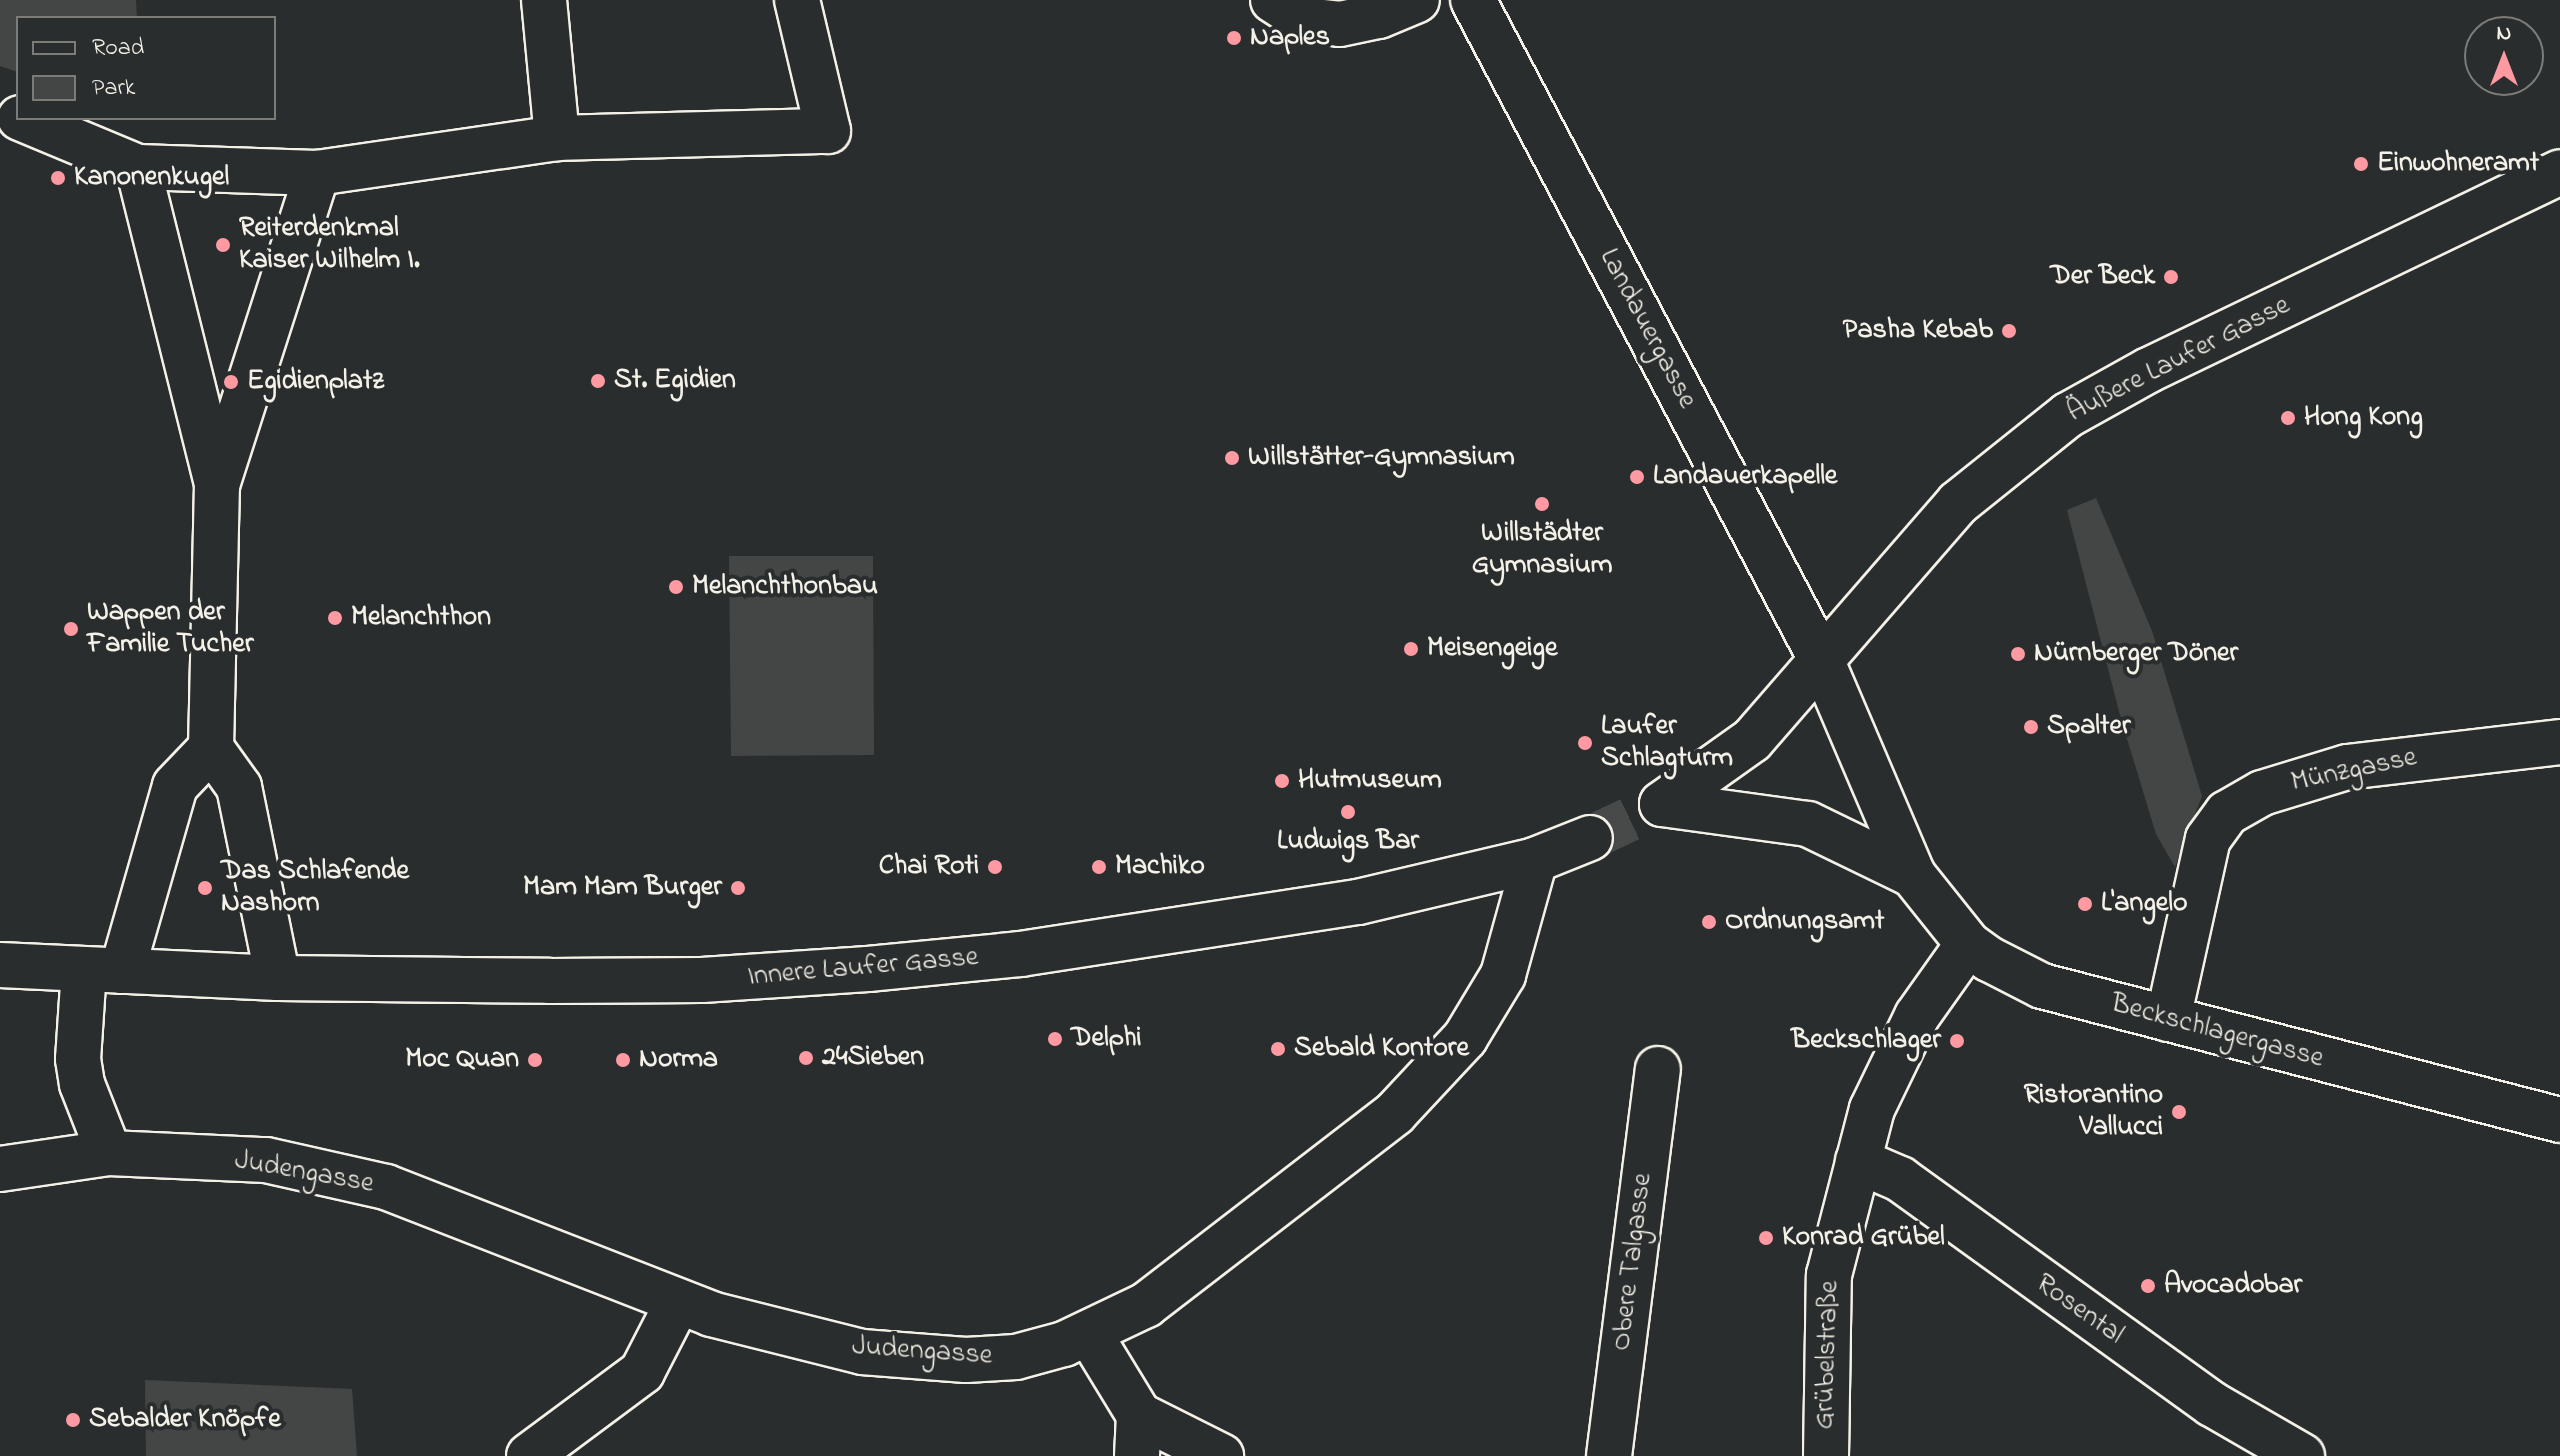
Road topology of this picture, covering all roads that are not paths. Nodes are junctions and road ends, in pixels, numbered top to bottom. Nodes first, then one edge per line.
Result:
1 (544, 0) edge
2 (797, 0) edge
3 (1273, 0) edge
4 (1417, 0) edge
5 (1473, 0) edge
6 (24, 120) edge
7 (557, 138) junction
8 (138, 167) junction
9 (2560, 172) edge
10 (317, 173) junction
11 (217, 485) junction
12 (1821, 659) junction
13 (2560, 742) edge
14 (211, 748) junction
15 (1590, 838) tunnel mouth
16 (1535, 860) junction
17 (1913, 875) junction
18 (1968, 944) junction
19 (0, 965) edge
20 (103, 970) junction
21 (278, 978) junction
22 (2168, 1019) junction
23 (1658, 1069) dead end
24 (2560, 1120) edge
25 (109, 1153) junction
26 (1858, 1161) junction
27 (0, 1169) edge
28 (678, 1302) junction
29 (1089, 1333) junction
30 (1138, 1435) edge
31 (529, 1456) edge
32 (1221, 1456) edge
33 (1609, 1456) edge
34 (1826, 1456) edge
35 (2302, 1456) edge

1 - 7 street
2 - 7 street
3 - 4 street
5 - 12 street, Landauergasse
6 - 8 street
7 - 10 street
8 - 10 street
8 - 11 street
9 - 12 street, Äußere Laufer Gasse
10 - 11 street
11 - 14 street
12 - 17 street, Landauergasse
12 - 17 street, Äußere Laufer Gasse
13 - 22 street, Münzgasse
14 - 20 street
14 - 21 street
15 - 16 street, Innere Laufer Gasse
16 - 21 street, Innere Laufer Gasse
16 - 29 street, Judengasse
17 - 18 street, Beckschlagergasse
18 - 22 street, Beckschlagergasse
18 - 26 street, Grübelstraße
19 - 20 street, Innere Laufer Gasse
20 - 21 street, Innere Laufer Gasse
20 - 25 street
22 - 24 street, Beckschlagergasse
23 - 33 street, Obere Talgasse
25 - 27 street, Judengasse
25 - 28 street, Judengasse
26 - 34 street, Grübelstraße
26 - 35 street, Rosental
28 - 29 street, Judengasse
28 - 31 street
29 - 30 street
30 - 32 street

